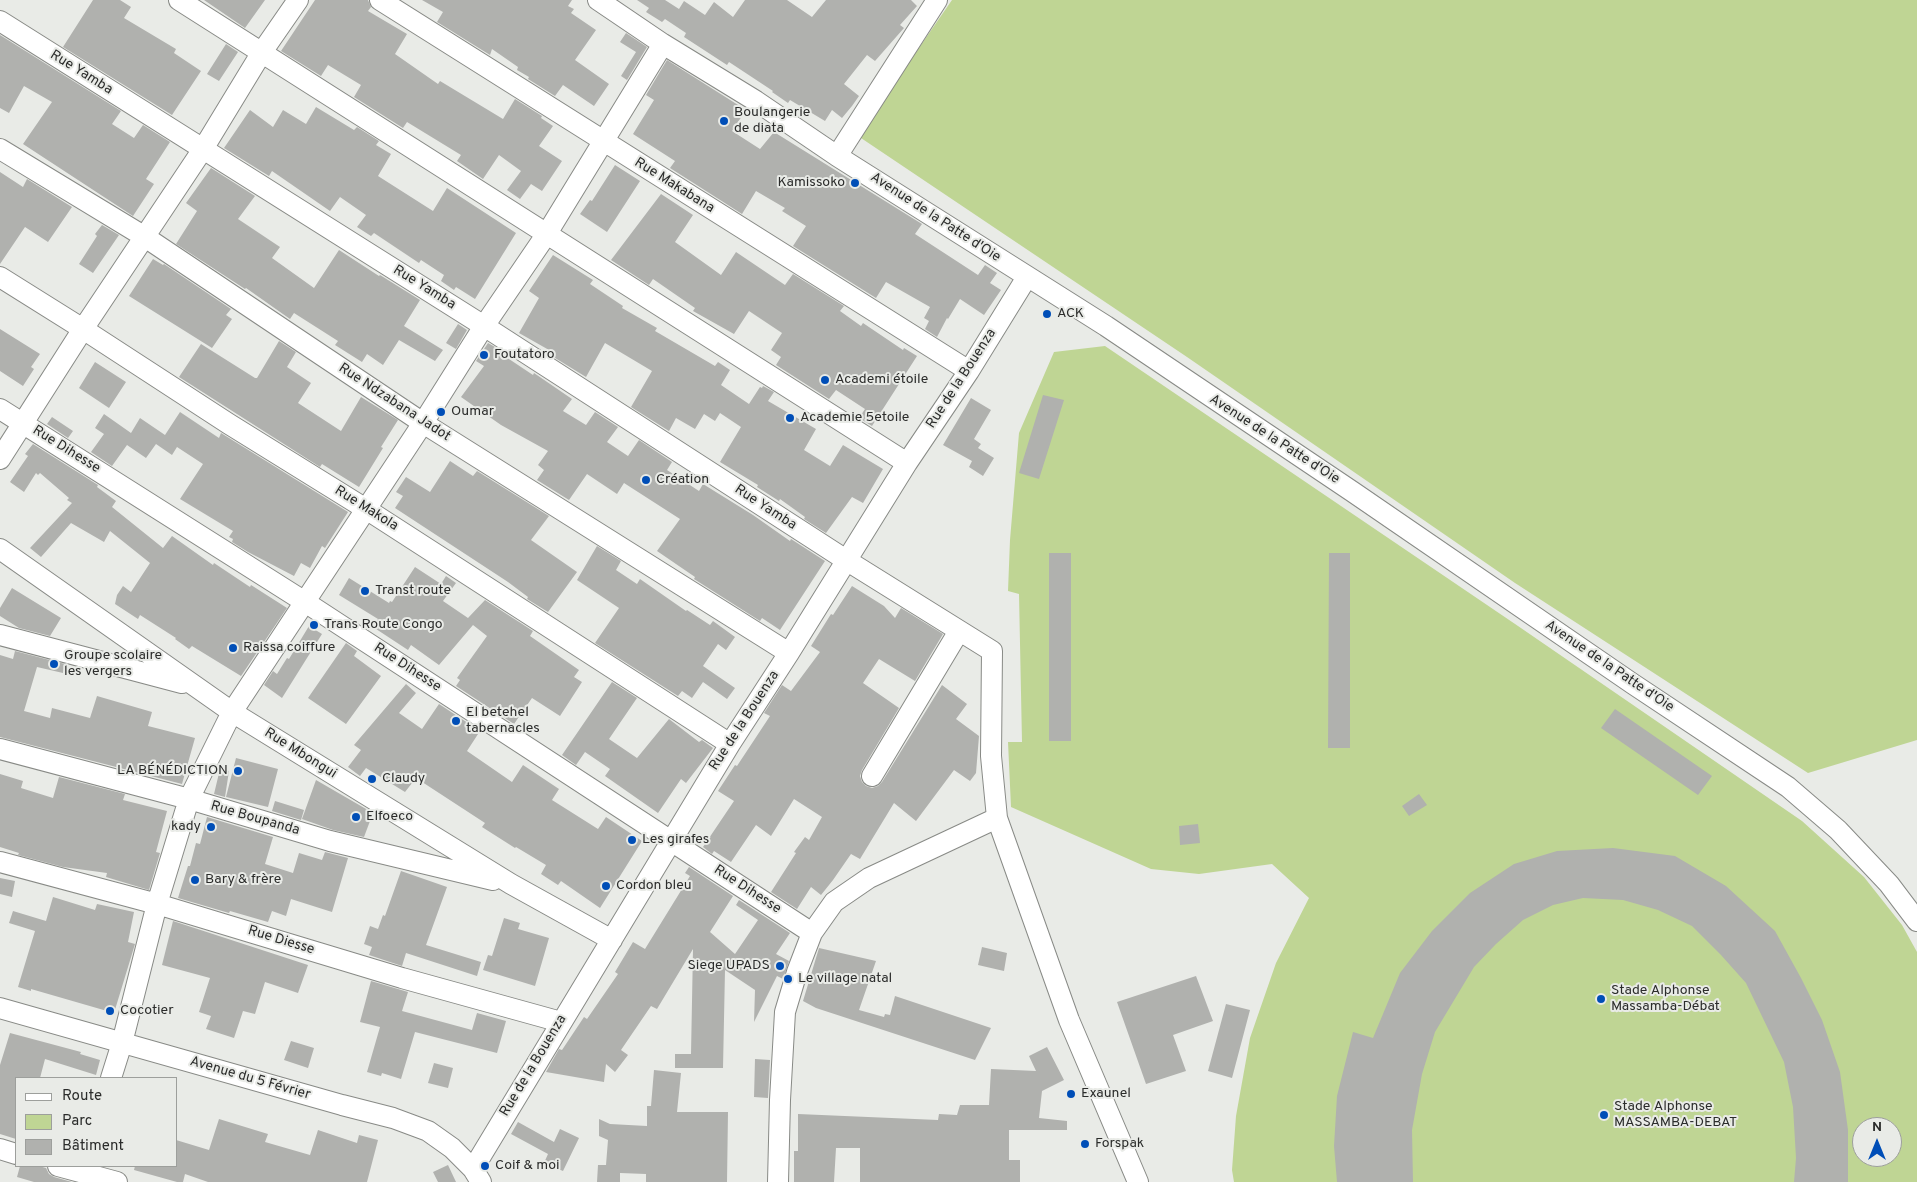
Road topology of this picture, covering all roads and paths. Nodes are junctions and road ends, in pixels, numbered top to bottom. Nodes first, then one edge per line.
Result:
1 (179, 0) edge
2 (298, 0) edge
3 (380, 0) edge
4 (598, 0) edge
5 (937, 0) edge
6 (0, 21) edge
7 (663, 44) junction
8 (262, 52) junction
9 (602, 141) junction
10 (202, 149) junction
11 (0, 150) edge
12 (837, 156) junction
13 (546, 234) junction
14 (145, 237) junction
15 (0, 277) edge
16 (1027, 277) junction
17 (484, 326) junction
18 (83, 328) junction
19 (969, 371) junction
20 (0, 408) edge
21 (24, 423) junction
22 (424, 423) junction
23 (0, 460) edge
24 (907, 463) junction
25 (366, 509) junction
26 (0, 549) edge
27 (846, 560) junction
28 (305, 602) junction
29 (960, 631) junction
30 (0, 635) edge
31 (789, 653) junction
32 (196, 687) junction
33 (232, 712) junction
34 (730, 744) junction
35 (0, 749) edge
36 (872, 776) dead end
37 (189, 799) junction
38 (997, 818) junction
39 (671, 840) junction
40 (0, 862) edge
41 (511, 884) junction
42 (157, 904) junction
43 (1917, 921) edge
44 (812, 932) junction
45 (612, 940) junction
46 (0, 1008) edge
47 (560, 1022) junction
48 (122, 1043) junction
49 (111, 1077) edge
50 (0, 1149) edge
51 (15, 1154) edge
52 (61, 1167) edge
53 (81, 1173) edge
54 (477, 1176) edge
55 (117, 1182) edge
56 (778, 1182) edge
57 (1138, 1182) edge

1 - 8 street
2 - 8 street
3 - 9 street, Rue Makabana
4 - 7 street, Avenue de la Patte d'Oie
5 - 12 street
6 - 10 street, Rue Yamba
7 - 9 street
7 - 12 street, Avenue de la Patte d'Oie
8 - 10 street
8 - 13 street
9 - 13 street
9 - 19 street, Rue Makabana
10 - 14 street
10 - 17 street, Rue Yamba
11 - 14 street, Rue Ndzabana Jadot
12 - 16 street, Avenue de la Patte d'Oie
13 - 17 street
13 - 24 street
14 - 18 street
14 - 22 street, Rue Ndzabana Jadot
15 - 18 street, Rue Makola
16 - 19 street, Rue de la Bouenza
16 - 43 street, Avenue de la Patte d'Oie
17 - 22 street
17 - 27 street, Rue Yamba
18 - 21 street
18 - 25 street, Rue Makola
19 - 24 street, Rue de la Bouenza
20 - 21 street, Rue Dihesse
21 - 23 street
21 - 28 street, Rue Dihesse
22 - 25 street
22 - 31 street, Rue Ndzabana Jadot
24 - 27 street, Rue de la Bouenza
25 - 28 street
25 - 34 street, Rue Makola
26 - 32 street, Rue Mbongui
27 - 29 street, Rue Yamba
27 - 31 street, Rue de la Bouenza
28 - 33 street
28 - 39 street, Rue Dihesse
29 - 36 street
29 - 38 street, Rue Yamba
30 - 32 street
31 - 34 street, Rue de la Bouenza
32 - 33 street, Rue Mbongui
33 - 37 street
33 - 41 street, Rue Mbongui
34 - 39 street, Rue de la Bouenza
35 - 37 street, Rue Boupanda
37 - 41 street, Rue Boupanda
37 - 42 street
38 - 44 street
38 - 57 street
39 - 44 street, Rue Dihesse
39 - 45 street, Rue de la Bouenza
40 - 42 street, Rue Diesse
41 - 45 street, Rue Mbongui
42 - 47 street, Rue Diesse
42 - 48 street
44 - 56 street
45 - 47 street, Rue de la Bouenza
46 - 48 street, Avenue du 5 Février
47 - 54 street, Rue de la Bouenza
48 - 49 street
48 - 54 street, Avenue du 5 Février
50 - 51 street
52 - 53 street
53 - 55 street

